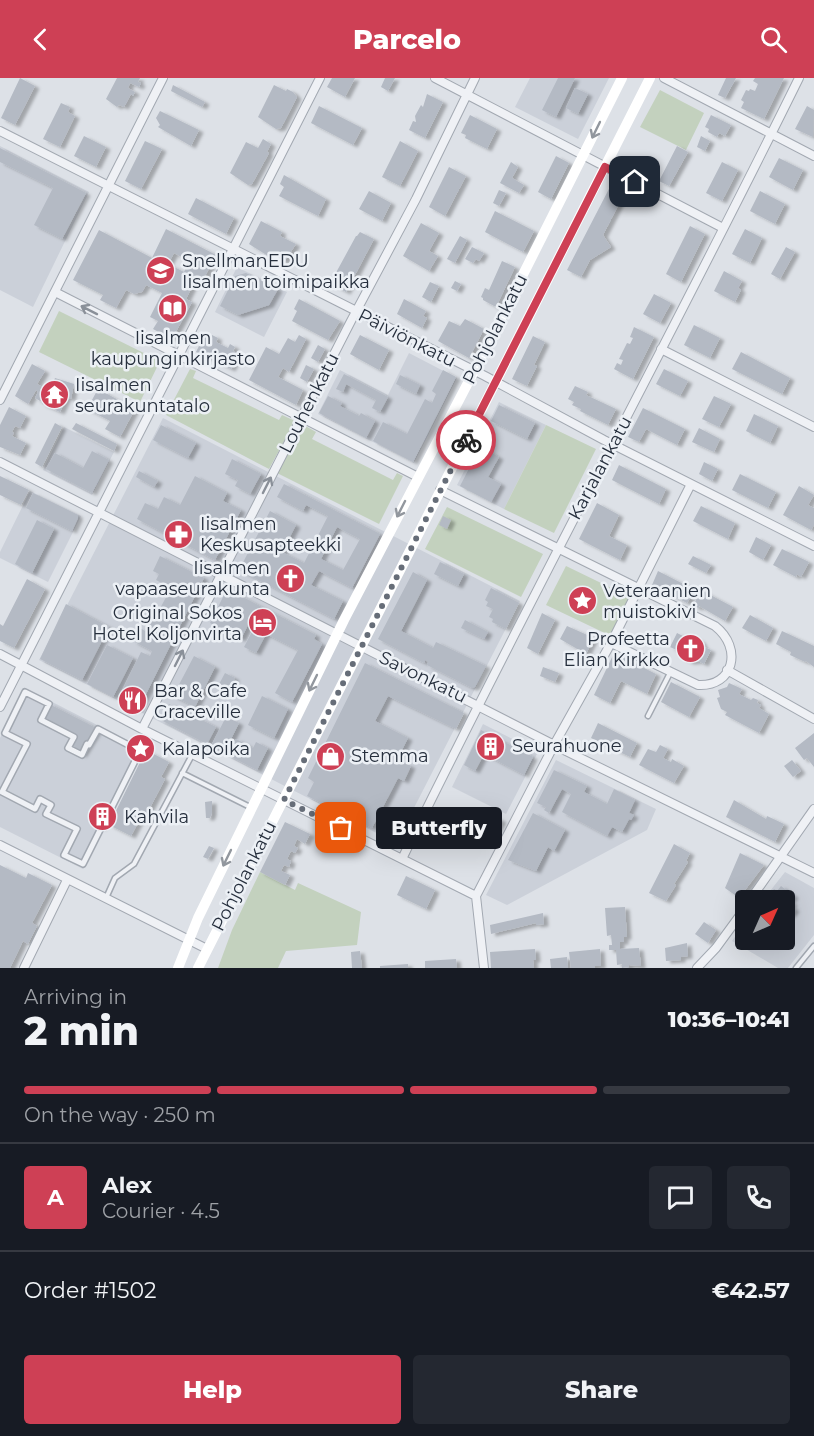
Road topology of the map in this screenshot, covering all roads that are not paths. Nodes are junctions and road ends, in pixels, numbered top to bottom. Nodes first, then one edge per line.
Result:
1 (163, 78) edge
2 (320, 78) edge
3 (435, 78) edge
4 (475, 78) edge
5 (622, 78) edge
6 (650, 78) edge
7 (664, 78) edge
8 (799, 78) edge
9 (467, 95) junction
10 (0, 131) edge
11 (771, 134) junction
12 (583, 156) junction
13 (814, 156) edge
14 (605, 167) junction
15 (108, 186) junction
16 (723, 228) junction
17 (232, 249) junction
18 (55, 292) junction
19 (356, 312) junction
20 (661, 349) junction
21 (178, 356) junction
22 (474, 371) junction
23 (495, 383) junction
24 (0, 400) edge
25 (301, 418) junction
26 (814, 427) edge
27 (613, 444) junction
28 (0, 462) edge
29 (418, 477) junction
30 (691, 484) junction
31 (440, 490) junction
32 (99, 512) junction
33 (814, 546) edge
34 (558, 549) junction
35 (221, 574) junction
36 (638, 588) junction
37 (337, 634) junction
38 (611, 643) junction
39 (361, 646) junction
40 (0, 654) edge
41 (21, 665) junction
42 (727, 670) junction
43 (670, 672) junction
44 (479, 705) junction
45 (0, 706) edge
46 (648, 716) dead end
47 (814, 719) edge
48 (142, 729) junction
49 (5, 733) joint
50 (554, 745) junction
51 (192, 754) junction
52 (182, 773) junction
53 (262, 789) junction
54 (284, 800) junction
55 (252, 808) junction
56 (814, 809) edge
57 (0, 845) edge
58 (782, 856) junction
59 (402, 859) junction
60 (814, 873) edge
61 (67, 880) junction
62 (757, 890) edge
63 (476, 896) junction
64 (105, 899) junction
65 (735, 922) edge
66 (188, 940) junction
67 (814, 946) edge
68 (207, 949) junction
69 (24, 968) edge
70 (178, 968) edge
71 (198, 968) edge
72 (484, 968) edge
73 (697, 968) edge
74 (796, 968) edge

1 - 15 street
2 - 17 street
3 - 9 street
4 - 9 street, Louhenkatu
5 -> 12 main road, Pohjolankatu
6 - 14 main road, Pohjolankatu
7 - 11 street
8 - 11 street, Karjalankatu
9 - 12 street
9 - 19 street, Louhenkatu
10 - 15 street, Päiviönkatu
11 - 13 street
11 - 16 street, Karjalankatu
12 - 14 street
12 - 22 main road, Pohjolankatu
14 - 16 street
14 - 23 main road, Pohjolankatu
15 - 17 street, Päiviönkatu
15 - 18 street
16 - 20 street, Karjalankatu
17 - 19 street, Päiviönkatu
17 - 21 street
21 -> 18 street
18 - 24 street
19 - 22 street, Päiviönkatu
19 - 25 street, Louhenkatu
20 - 26 street
20 - 27 street, Karjalankatu
21 - 25 street
21 - 32 street
22 - 23 street, Päiviönkatu
22 - 29 main road, Pohjolankatu
23 - 27 street, Päiviönkatu
23 - 31 main road, Pohjolankatu
25 - 29 street
35 -> 25 street, Louhenkatu
27 - 30 street, Päiviönkatu
27 - 34 street, Karjalankatu
28 - 32 street, Savonkatu
29 -> 37 main road, Pohjolankatu
30 - 33 street, Päiviönkatu
30 - 36 street
31 - 34 street
31 - 39 main road, Pohjolankatu
32 - 35 street, Savonkatu
32 - 41 street
34 - 36 street
34 - 44 street, Karjalankatu
35 - 37 street, Savonkatu
48 -> 35 street, Louhenkatu
36 - 38 street
36 - 42 street
37 - 39 street, Savonkatu
37 -> 53 main road, Pohjolankatu
38 - 43 street
38 - 50 street
39 - 44 street, Savonkatu
39 - 54 main road, Pohjolankatu
40 - 41 street
41 - 45 street
41 - 48 street
42 - 43 street
42 - 47 street
43 - 46 lane
44 - 50 street, Savonkatu
44 - 59 street, Karjalankatu
48 - 51 street
49 - 49 street
50 - 58 street, Savonkatu
50 - 63 street
51 - 52 lane
51 - 53 street
52 - 55 lane
52 - 64 lane
53 - 54 street
53 - 55 main road, Pohjolankatu
54 - 59 street
54 - 68 main road, Pohjolankatu
55 -> 66 main road, Pohjolankatu
56 - 58 street
57 - 61 street
58 - 60 street, Savonkatu
58 - 62 street
59 - 63 street
61 - 64 street
61 - 69 street
63 - 72 street
64 - 66 street
65 - 73 street
66 - 68 street
66 - 70 main road, Pohjolankatu
67 - 74 lane
68 - 71 main road, Pohjolankatu

